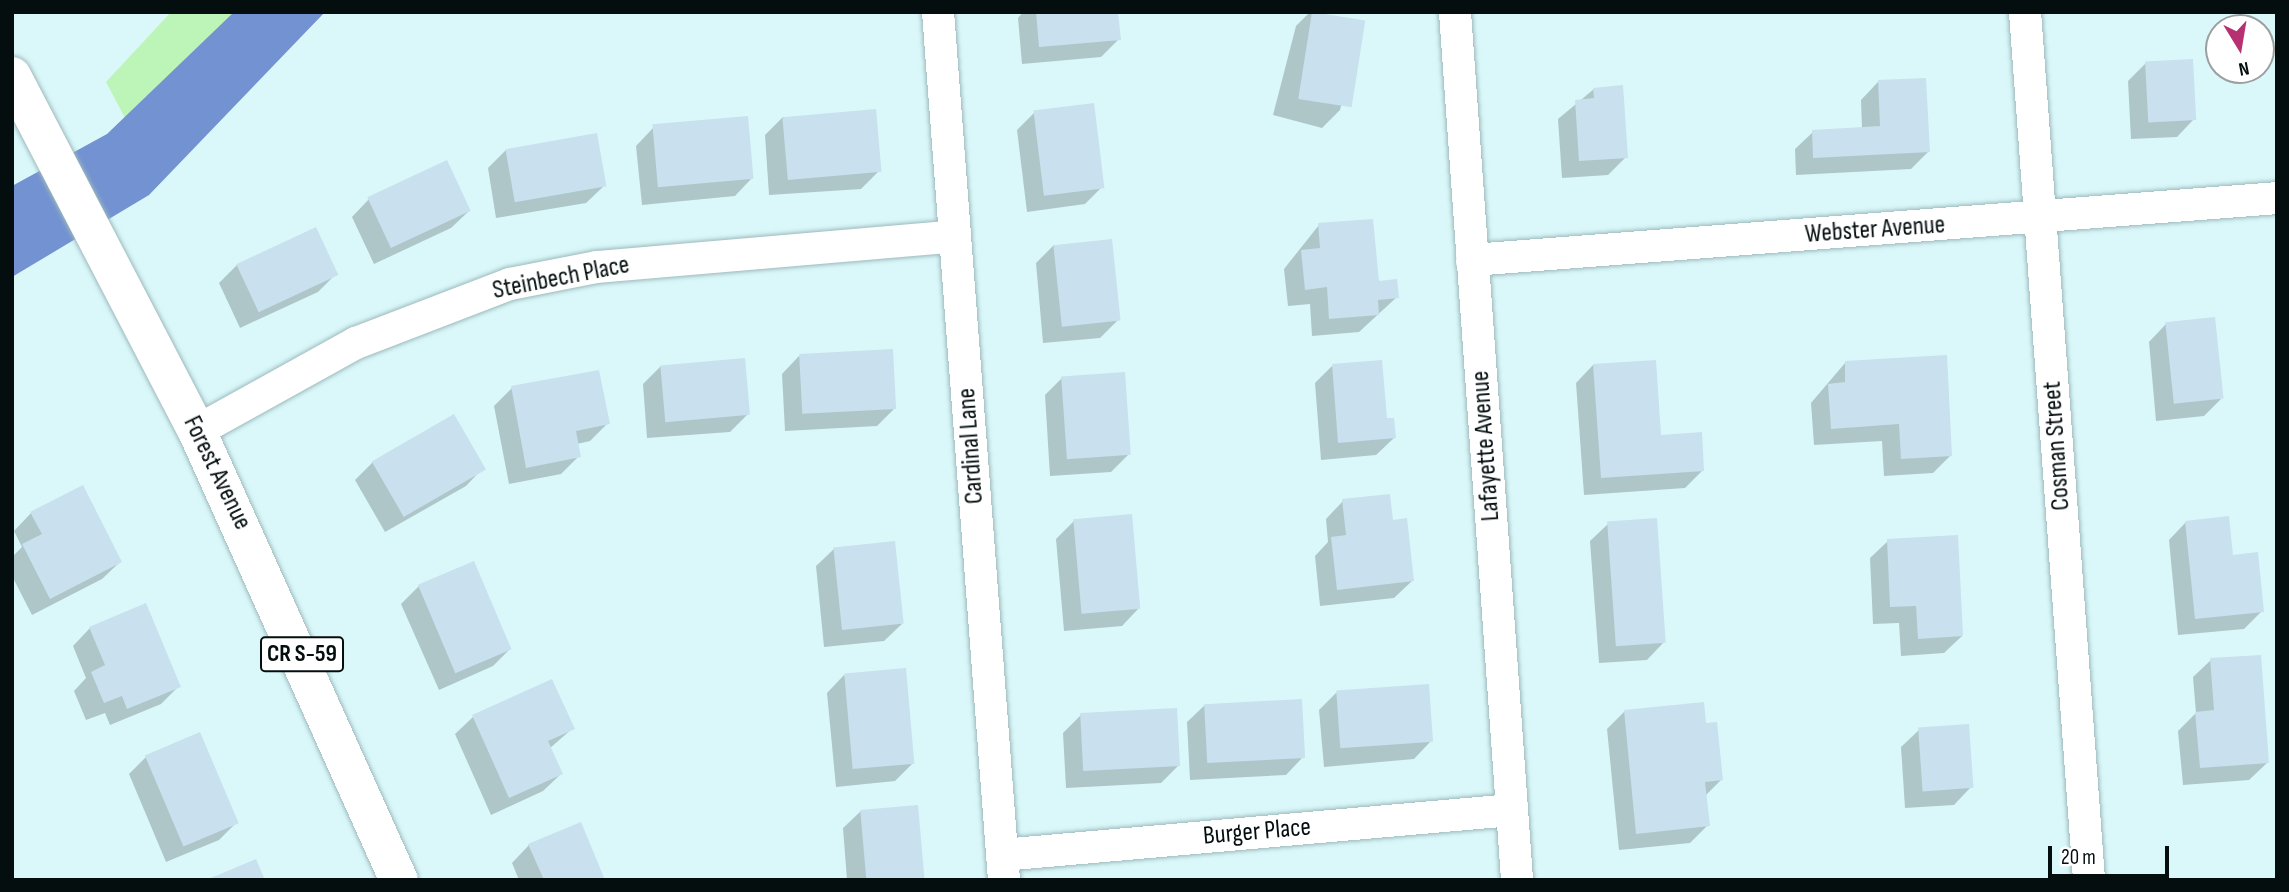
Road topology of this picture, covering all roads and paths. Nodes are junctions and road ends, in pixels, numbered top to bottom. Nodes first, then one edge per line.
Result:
1 (938, 12) edge
2 (1455, 12) edge
3 (2025, 12) edge
4 (12, 76) edge
5 (2277, 198) edge
6 (2040, 218) junction
7 (955, 236) junction
8 (1472, 260) junction
9 (197, 431) junction
10 (1512, 810) junction
11 (1003, 867) edge
12 (399, 880) edge
13 (1517, 880) edge
14 (2089, 880) edge

1 - 7 street, Cardinal Lane
2 - 8 street, Lafayette Avenue
3 - 6 street, Cosman Street
4 - 9 main road, Forest Avenue / CR S-59
5 - 6 street, Webster Avenue
6 - 8 street, Webster Avenue
6 - 14 street, Cosman Street
7 - 9 street, Steinbech Place
7 - 11 street, Cardinal Lane
8 - 10 street, Lafayette Avenue
9 - 12 main road, Forest Avenue / CR S-59
10 - 11 street, Burger Place
10 - 13 street, Lafayette Avenue

